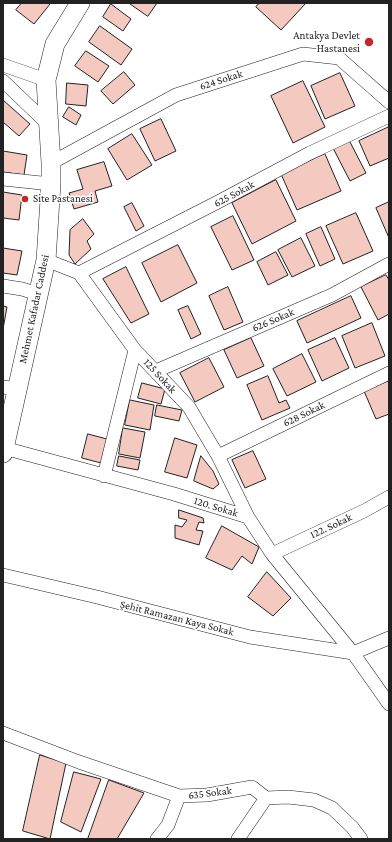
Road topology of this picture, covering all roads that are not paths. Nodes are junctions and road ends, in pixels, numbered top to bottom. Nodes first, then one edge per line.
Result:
1 (79, 4) edge
2 (3, 65) edge
3 (46, 80) junction
4 (3, 81) edge
5 (389, 102) edge
6 (389, 116) edge
7 (49, 125) junction
8 (51, 163) junction
9 (3, 179) edge
10 (51, 184) junction
11 (46, 260) junction
12 (389, 264) edge
13 (79, 273) junction
14 (3, 286) edge
15 (38, 294) junction
16 (135, 350) junction
17 (156, 371) junction
18 (389, 373) edge
19 (10, 388) edge
20 (4, 450) edge
21 (218, 456) junction
22 (104, 476) junction
23 (389, 497) edge
24 (248, 517) junction
25 (272, 554) junction
26 (3, 575) edge
27 (389, 638) edge
28 (353, 653) junction
29 (389, 704) edge
30 (3, 733) edge
31 (179, 796) junction
32 (266, 798) junction
33 (157, 839) edge
34 (238, 839) edge
35 (361, 839) edge

1 - 3 main road, Mehmet Kafadar Caddesi
2 - 3 street
3 - 7 main road, Mehmet Kafadar Caddesi
4 - 7 street
5 - 8 street, 624 Sokak
6 - 13 street, 625 Sokak
7 - 8 main road, Mehmet Kafadar Caddesi
8 - 10 main road, Mehmet Kafadar Caddesi
9 - 10 street
10 - 11 main road, Mehmet Kafadar Caddesi
11 - 13 street
11 - 15 main road, Mehmet Kafadar Caddesi
12 - 17 street, 626 Sokak
13 - 16 street, 125 Sokak
14 - 15 street
15 - 19 main road, Mehmet Kafadar Caddesi
16 - 17 street, 125 Sokak
16 - 22 street
17 - 21 street, 125 Sokak
18 - 21 street, 628 Sokak
19 - 20 main road, Mehmet Kafadar Caddesi
20 - 22 street, 120. Sokak
21 - 24 street, 125 Sokak
22 - 24 street, 120. Sokak
23 - 25 street, 122. Sokak
24 - 25 street, 120. Sokak
25 - 28 street, 120. Sokak
26 - 28 street, Şehit Ramazan Kaya Sokak
27 - 28 street
28 - 29 street, 120. Sokak
30 - 31 street, 635 Sokak
31 - 32 street, 635 Sokak
31 - 33 street
32 - 34 street
32 - 35 street

